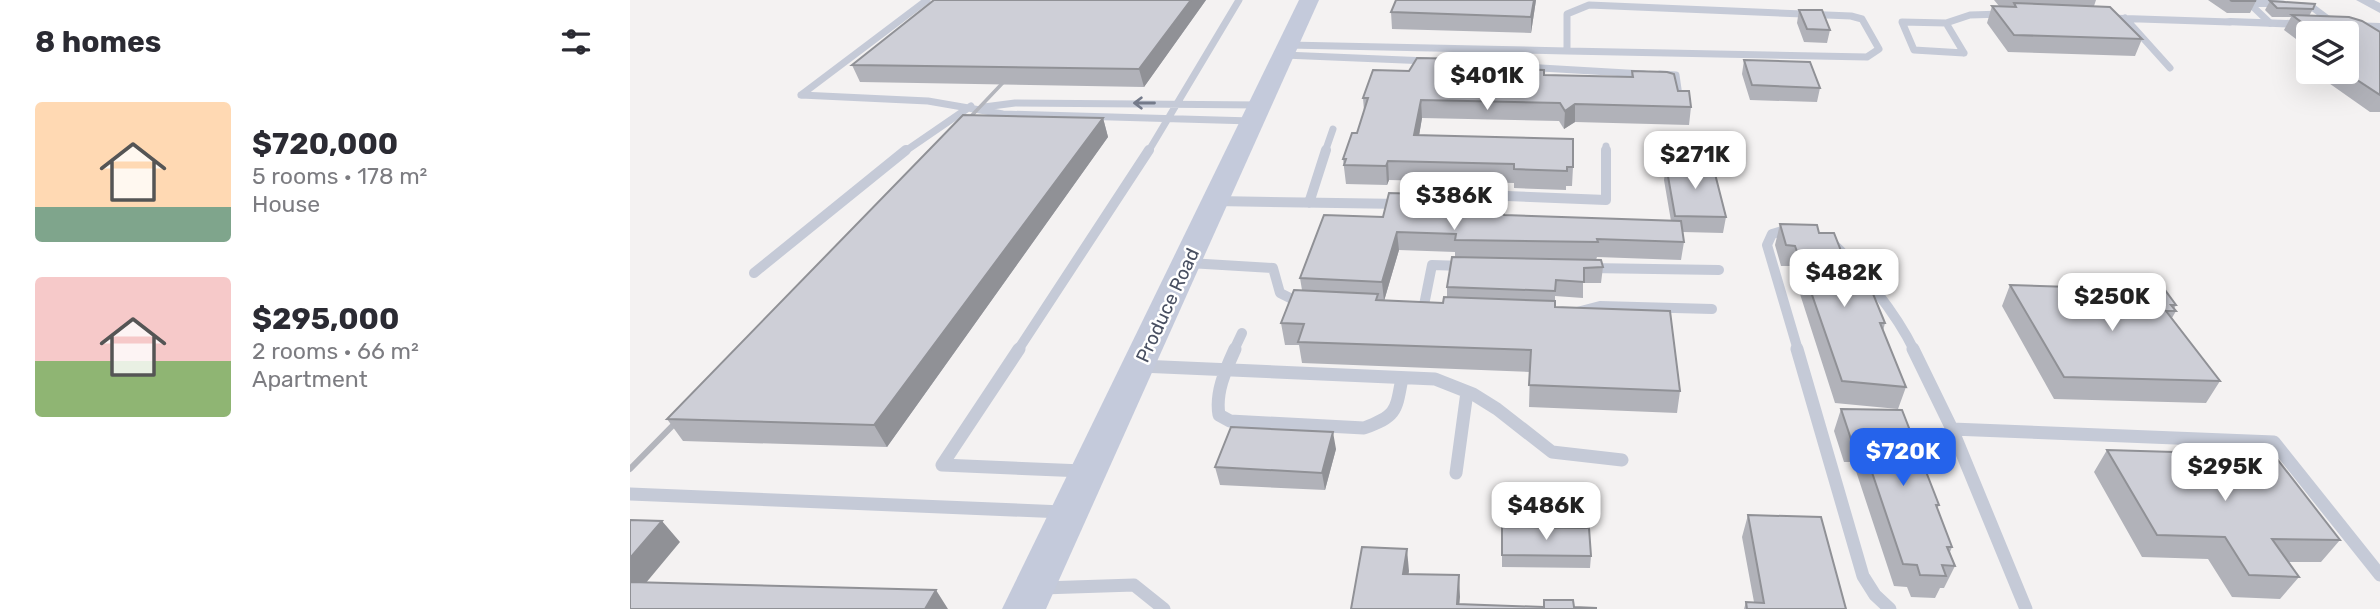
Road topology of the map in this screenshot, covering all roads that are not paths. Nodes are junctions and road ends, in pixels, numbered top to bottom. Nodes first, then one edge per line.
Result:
1 (927, 0) edge
2 (1239, 0) edge
3 (1309, 0) edge
4 (2363, 0) edge
5 (2380, 9) edge
6 (2014, 14) edge
7 (2097, 17) edge
8 (2125, 18) junction
9 (2331, 21) edge
10 (2230, 22) joint
11 (1946, 23) junction
12 (2270, 23) junction
13 (2296, 24) edge
14 (2359, 26) edge
15 (2380, 27) edge
16 (1286, 50) junction
17 (1567, 51) junction
18 (1433, 62) edge
19 (1447, 62) edge
20 (2170, 68) dead end
21 (1679, 96) edge
22 (1073, 103) junction
23 (1180, 103) junction
24 (975, 107) junction
25 (1257, 113) junction
26 (1063, 116) junction
27 (1170, 119) junction
28 (1333, 129) dead end
29 (1606, 146) dead end
30 (1215, 201) junction
31 (1309, 203) junction
32 (1186, 262) junction
33 (1473, 266) edge
34 (1582, 268) edge
35 (1719, 270) dead end
36 (754, 273) dead end
37 (1317, 305) edge
38 (1409, 309) edge
39 (1712, 309) dead end
40 (1423, 310) junction
41 (1436, 310) edge
42 (1565, 315) edge
43 (1242, 333) dead end
44 (1138, 366) junction
45 (1227, 370) junction
46 (1402, 378) junction
47 (1467, 392) junction
48 (1952, 429) junction
49 (1622, 460) dead end
50 (1088, 471) junction
51 (1456, 472) dead end
52 (630, 494) edge
53 (1069, 512) junction
54 (2380, 575) edge
55 (1029, 598) edge
56 (1164, 609) edge
57 (1890, 609) edge
58 (2026, 609) edge

1 - 24 lane
2 - 23 lane
3 - 16 street, Produce Road
4 - 5 street
6 - 11 lane
7 - 8 lane
8 - 10 lane
8 - 20 lane
9 - 12 lane
10 - 12 street
11 - 11 lane
12 - 13 street
14 - 15 street
16 - 17 lane
16 - 18 lane
16 - 25 street, Produce Road
17 - 17 lane
19 - 21 lane
23 -> 22 lane
22 - 24 lane
22 - 26 lane
23 - 25 lane
23 - 27 lane
24 - 26 lane
24 - 36 lane
25 - 27 lane
25 - 30 street, Produce Road
26 - 27 lane
27 - 50 lane
28 - 31 lane
29 - 31 lane
30 - 31 lane
30 - 32 street, Produce Road
32 - 37 lane
32 - 44 street, Produce Road
33 - 40 lane
34 - 35 lane
38 - 40 lane
39 - 42 lane
40 - 41 lane
43 - 45 lane
44 - 45 lane
44 - 50 street, Produce Road
45 - 46 lane
45 - 46 lane
46 - 47 lane
47 - 49 lane
47 - 51 lane
48 - 54 lane
48 - 57 lane
48 - 58 lane
50 - 53 street, Produce Road
52 - 53 lane
53 - 55 street, Produce Road
55 - 56 lane

